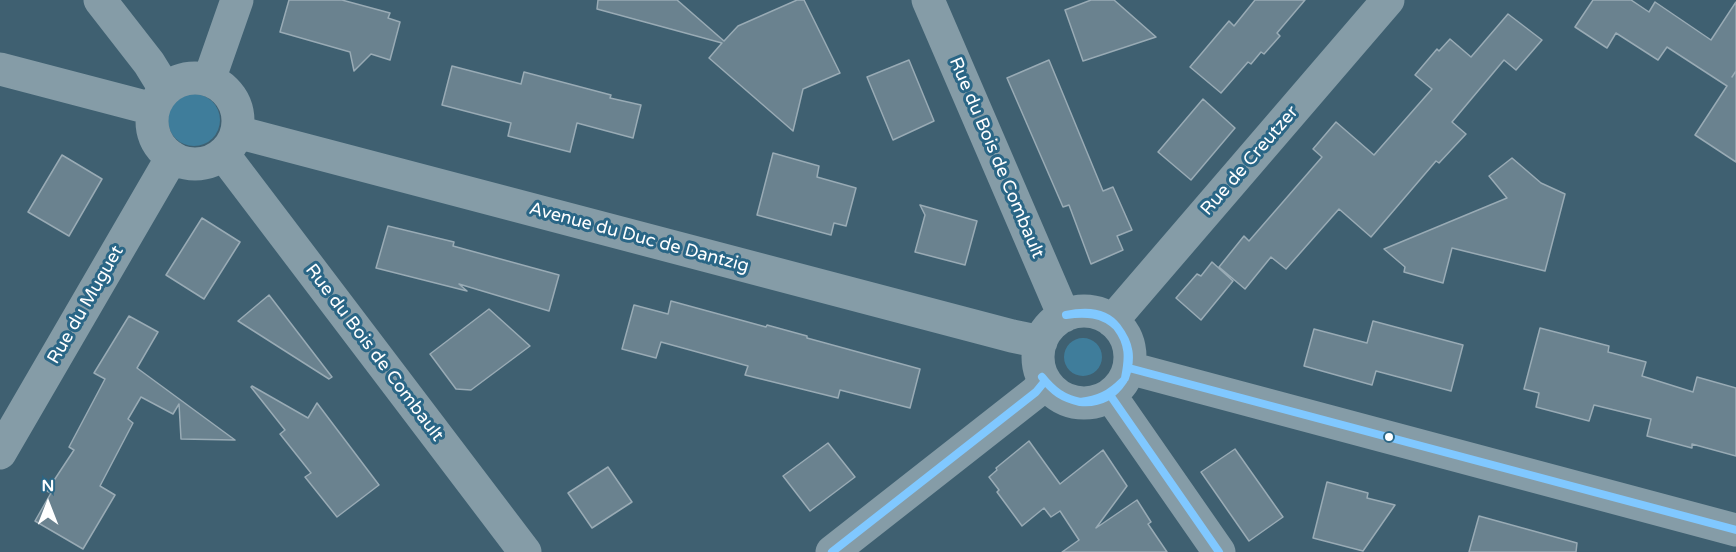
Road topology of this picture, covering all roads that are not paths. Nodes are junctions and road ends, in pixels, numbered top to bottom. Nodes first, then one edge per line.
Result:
1 (100, 0) edge
2 (237, 0) edge
3 (928, 0) edge
4 (1388, 0) edge
5 (0, 69) edge
6 (209, 80) junction
7 (159, 99) junction
8 (230, 143) junction
9 (172, 157) junction
10 (1064, 316) junction
11 (1112, 321) junction
12 (1041, 342) junction
13 (1129, 368) junction
14 (1045, 381) junction
15 (1110, 395) junction
16 (0, 453) edge
17 (1736, 530) edge
18 (525, 552) edge
19 (832, 552) edge
20 (1219, 552) edge

1 - 7 street
2 - 6 street
3 - 10 street, Rue du Bois de Combault
4 - 11 street, Rue de Creutzer
5 - 7 street
6 - 7 street
6 - 8 street
7 - 9 street
8 - 9 street
8 - 12 street, Avenue du Duc de Dantzig
8 - 18 street, Rue du Bois de Combault
9 - 16 street, Rue du Muguet
10 - 11 street
10 - 12 street
11 - 13 street
12 - 14 street
13 - 15 street
13 - 17 street
14 - 15 street
14 - 19 street
15 - 20 street

